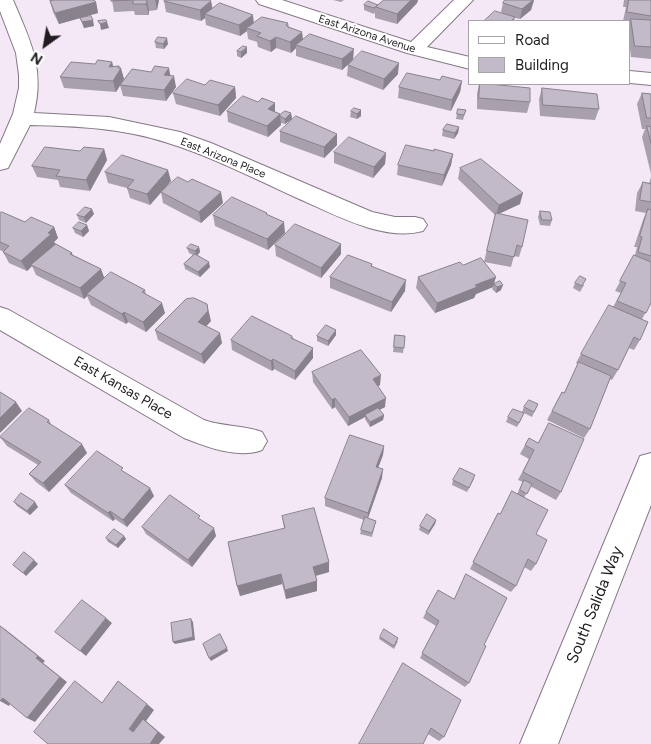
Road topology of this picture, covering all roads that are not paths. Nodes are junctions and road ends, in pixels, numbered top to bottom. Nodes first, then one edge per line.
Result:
1 (2, 0) edge
2 (265, 0) edge
3 (464, 0) edge
4 (414, 49) junction
5 (468, 62) edge
6 (631, 77) edge
7 (651, 79) edge
8 (22, 119) junction
9 (0, 162) edge
10 (415, 225) dead end
11 (0, 317) edge
12 (252, 441) dead end
13 (651, 466) edge
14 (539, 744) edge

1 - 8 street
2 - 4 street, East Arizona Avenue
3 - 4 street
4 - 5 street, East Arizona Avenue
6 - 7 street
8 - 9 street
8 - 10 street, East Arizona Place
11 - 12 street, East Kansas Place
13 - 14 street, South Salida Way

